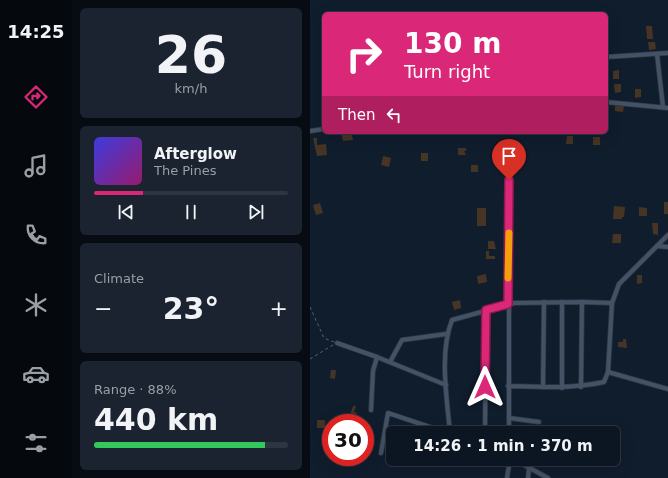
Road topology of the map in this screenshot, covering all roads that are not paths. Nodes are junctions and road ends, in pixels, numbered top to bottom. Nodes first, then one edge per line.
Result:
1 (668, 53) edge
2 (657, 54) junction
3 (608, 57) edge
4 (608, 102) edge
5 (666, 107) edge
6 (322, 129) edge
7 (310, 131) edge
8 (513, 144) dead end
9 (668, 235) edge
10 (657, 246) junction
11 (668, 247) edge
12 (544, 302) junction
13 (562, 302) junction
14 (582, 302) junction
15 (612, 303) junction
16 (508, 304) junction
17 (486, 310) junction
18 (446, 334) junction
19 (336, 343) road end
20 (377, 357) junction
21 (390, 362) junction
22 (608, 372) junction
23 (446, 385) junction
24 (508, 386) junction
25 (543, 387) junction
26 (581, 387) junction
27 (562, 388) junction
28 (668, 389) edge
29 (371, 410) dead end
30 (509, 418) junction
31 (539, 422) dead end
32 (428, 426) edge
33 (449, 426) edge
34 (485, 426) edge
35 (509, 426) edge
36 (381, 453) dead end
37 (510, 466) edge
38 (525, 466) edge
39 (529, 468) junction
40 (507, 478) edge
41 (528, 478) edge
42 (548, 478) edge

1 - 2 street
2 - 3 street
2 - 5 street
4 - 5 street
6 - 7 street
8 - 16 street
9 - 10 street
10 - 11 street
10 - 15 street
12 - 13 street
12 - 16 street
12 - 25 street
13 - 14 street
13 - 27 street
14 - 15 street
14 - 26 street
15 - 22 street
16 - 17 street
16 - 24 street
17 - 18 street
17 - 34 street
18 - 21 street
18 - 23 street
19 - 20 street
20 - 21 street
20 - 29 street
21 - 23 street
22 - 26 street
22 - 28 street
23 - 33 street
24 - 25 street
24 - 30 street
25 - 27 street
26 - 27 street
30 - 31 street
30 - 35 street
32 - 36 street
37 - 40 street
38 - 39 street
39 - 41 street
39 - 42 street

